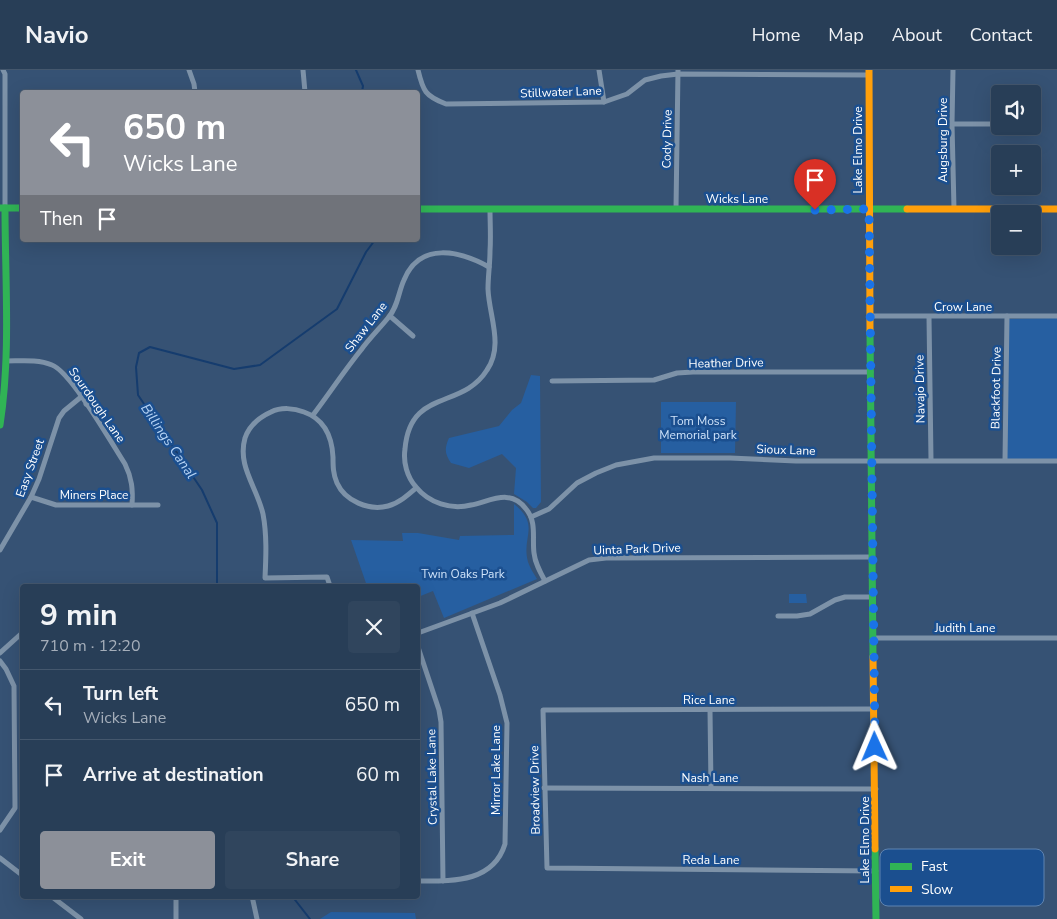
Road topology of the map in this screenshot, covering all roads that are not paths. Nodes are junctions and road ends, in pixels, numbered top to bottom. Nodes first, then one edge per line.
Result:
1 (3, 70) edge
2 (189, 70) edge
3 (303, 70) edge
4 (418, 70) edge
5 (599, 70) edge
6 (954, 70) edge
7 (678, 72) edge
8 (869, 73) edge
9 (195, 90) edge
10 (305, 90) edge
11 (604, 102) junction
12 (952, 124) junction
13 (991, 124) edge
14 (3, 131) edge
15 (2, 208) edge
16 (20, 208) edge
17 (490, 209) junction
18 (676, 209) junction
19 (869, 209) junction
20 (954, 209) junction
21 (1057, 209) edge
22 (420, 210) edge
23 (2, 265) edge
24 (489, 267) junction
25 (390, 316) junction
26 (870, 316) junction
27 (1007, 316) junction
28 (1057, 316) edge
29 (929, 317) junction
30 (413, 336) dead end
31 (6, 361) junction
32 (871, 372) junction
33 (552, 381) dead end
34 (81, 396) junction
35 (93, 399) dead end
36 (86, 404) junction
37 (313, 415) junction
38 (0, 425) edge
39 (931, 460) junction
40 (1005, 460) junction
41 (871, 461) junction
42 (1057, 461) edge
43 (416, 488) junction
44 (32, 497) junction
45 (132, 505) junction
46 (158, 505) dead end
47 (531, 517) junction
48 (0, 550) edge
49 (872, 557) junction
50 (265, 578) junction
51 (545, 581) junction
52 (266, 584) edge
53 (329, 584) edge
54 (873, 597) junction
55 (472, 613) junction
56 (778, 616) dead end
57 (420, 632) edge
58 (20, 635) edge
59 (874, 638) junction
60 (1057, 638) edge
61 (0, 653) edge
62 (420, 653) edge
63 (0, 661) edge
64 (874, 709) junction
65 (543, 710) joint
66 (710, 710) junction
67 (544, 788) junction
68 (710, 788) junction
69 (876, 789) junction
70 (0, 830) edge
71 (0, 858) edge
72 (547, 868) joint
73 (876, 871) junction
74 (20, 873) edge
75 (420, 881) edge
76 (443, 882) junction
77 (55, 899) edge
78 (176, 899) edge
79 (253, 899) edge
80 (81, 919) edge
81 (176, 919) edge
82 (257, 919) edge
83 (876, 919) edge

1 - 14 street
2 - 9 street
3 - 10 street
4 - 11 street, Stillwater Lane
5 - 11 street
6 - 12 street, Augsburg Drive
7 - 8 street, Stillwater Lane
7 - 11 street, Stillwater Lane
7 - 18 street, Cody Drive
8 - 19 main road, Lake Elmo Drive
12 - 13 street
12 - 20 street, Augsburg Drive
14 - 15 street
15 - 16 main road
15 - 23 main road
17 - 18 main road, Wicks Lane
17 - 22 main road, Wicks Lane
17 - 24 street
18 - 19 main road, Wicks Lane
19 - 20 main road, Wicks Lane
19 - 26 main road, Lake Elmo Drive
20 - 21 main road, Wicks Lane
23 - 31 main road
24 - 25 street, Shaw Lane
24 - 43 street
25 - 30 street
25 - 37 street, Shaw Lane
26 - 29 street, Crow Lane
26 - 32 main road, Lake Elmo Drive
27 - 28 street, Crow Lane
27 - 29 street, Crow Lane
27 - 40 street, Blackfoot Drive
29 - 39 street, Navajo Drive
31 - 34 street, Sourdough Lane
31 - 38 main road
32 - 33 street, Heather Drive
32 - 41 main road, Lake Elmo Drive
34 - 36 street, Sourdough Lane
34 - 44 street, Easy Street
35 - 36 street
36 - 45 street, Sourdough Lane
37 - 43 street
37 - 50 street
39 - 40 street, Sioux Lane
39 - 41 street, Sioux Lane
40 - 42 street, Sioux Lane
41 - 47 street, Sioux Lane
41 - 49 main road, Lake Elmo Drive
43 - 47 street
44 - 45 street, Miners Place
44 - 48 street, Easy Street
45 - 46 street, Miners Place
47 - 51 street
49 - 51 street, Uinta Park Drive
49 - 54 main road, Lake Elmo Drive
50 - 52 street
50 - 53 street
51 - 55 street, Uinta Park Drive
54 - 56 street
54 - 59 main road, Lake Elmo Drive
55 - 57 street, Uinta Park Drive
55 - 76 street, Mirror Lake Lane
58 - 61 street
59 - 60 street, Judith Lane
59 - 64 main road, Lake Elmo Drive
62 - 76 street, Crystal Lake Lane
63 - 70 street
64 - 66 street, Rice Lane
64 - 69 main road, Lake Elmo Drive
65 - 66 street, Rice Lane
65 - 67 street, Broadview Drive
66 - 68 street
67 - 68 street, Nash Lane
67 - 72 street, Broadview Drive
68 - 69 street, Nash Lane
69 - 73 main road, Lake Elmo Drive
71 - 74 street
72 - 73 street, Reda Lane
73 - 83 main road, Lake Elmo Drive
75 - 76 street
77 - 80 street
78 - 81 street
79 - 82 street

